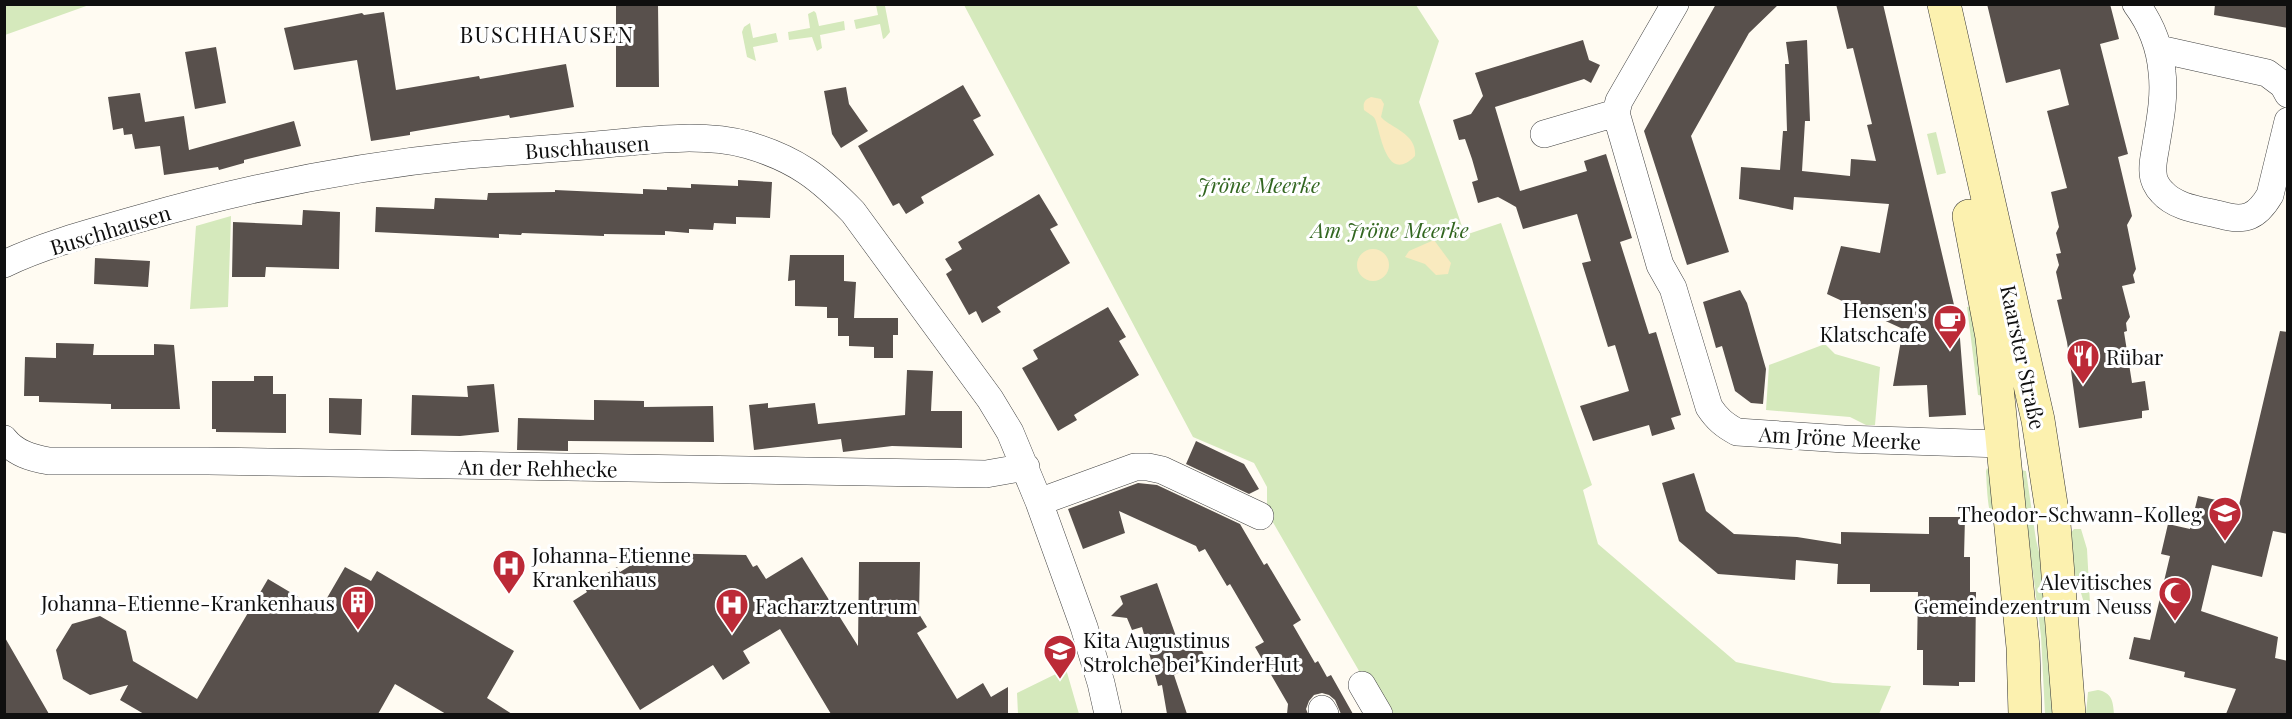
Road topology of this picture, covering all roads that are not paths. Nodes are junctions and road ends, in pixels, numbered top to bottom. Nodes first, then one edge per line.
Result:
1 (1674, 4) edge
2 (1921, 4) edge
3 (1944, 4) edge
4 (2136, 4) edge
5 (2160, 49) junction
6 (2288, 94) edge
7 (1616, 113) junction
8 (2288, 121) edge
9 (1544, 134) dead end
10 (4, 264) edge
11 (4, 439) edge
12 (2002, 444) junction
13 (1026, 468) junction
14 (1039, 502) junction
15 (1260, 516) dead end
16 (2057, 553) junction
17 (1362, 685) dead end
18 (1108, 714) edge
19 (1379, 714) edge
20 (2025, 714) edge
21 (2069, 714) edge

1 - 7 street
2 - 12 main road, Kaarster Straße
3 - 16 main road, Kaarster Straße
4 - 5 street
5 - 6 street
5 - 8 street
7 - 9 street
7 - 12 street, Am Jröne Meerke
10 - 13 street, Buschhausen
11 - 13 street, An der Rehhecke
12 - 16 main road
12 - 20 main road, Kaarster Straße
13 - 14 street, Buschhausen
14 - 15 street
14 - 18 street, Buschhausen
16 - 21 main road, Kaarster Straße
17 - 19 street

